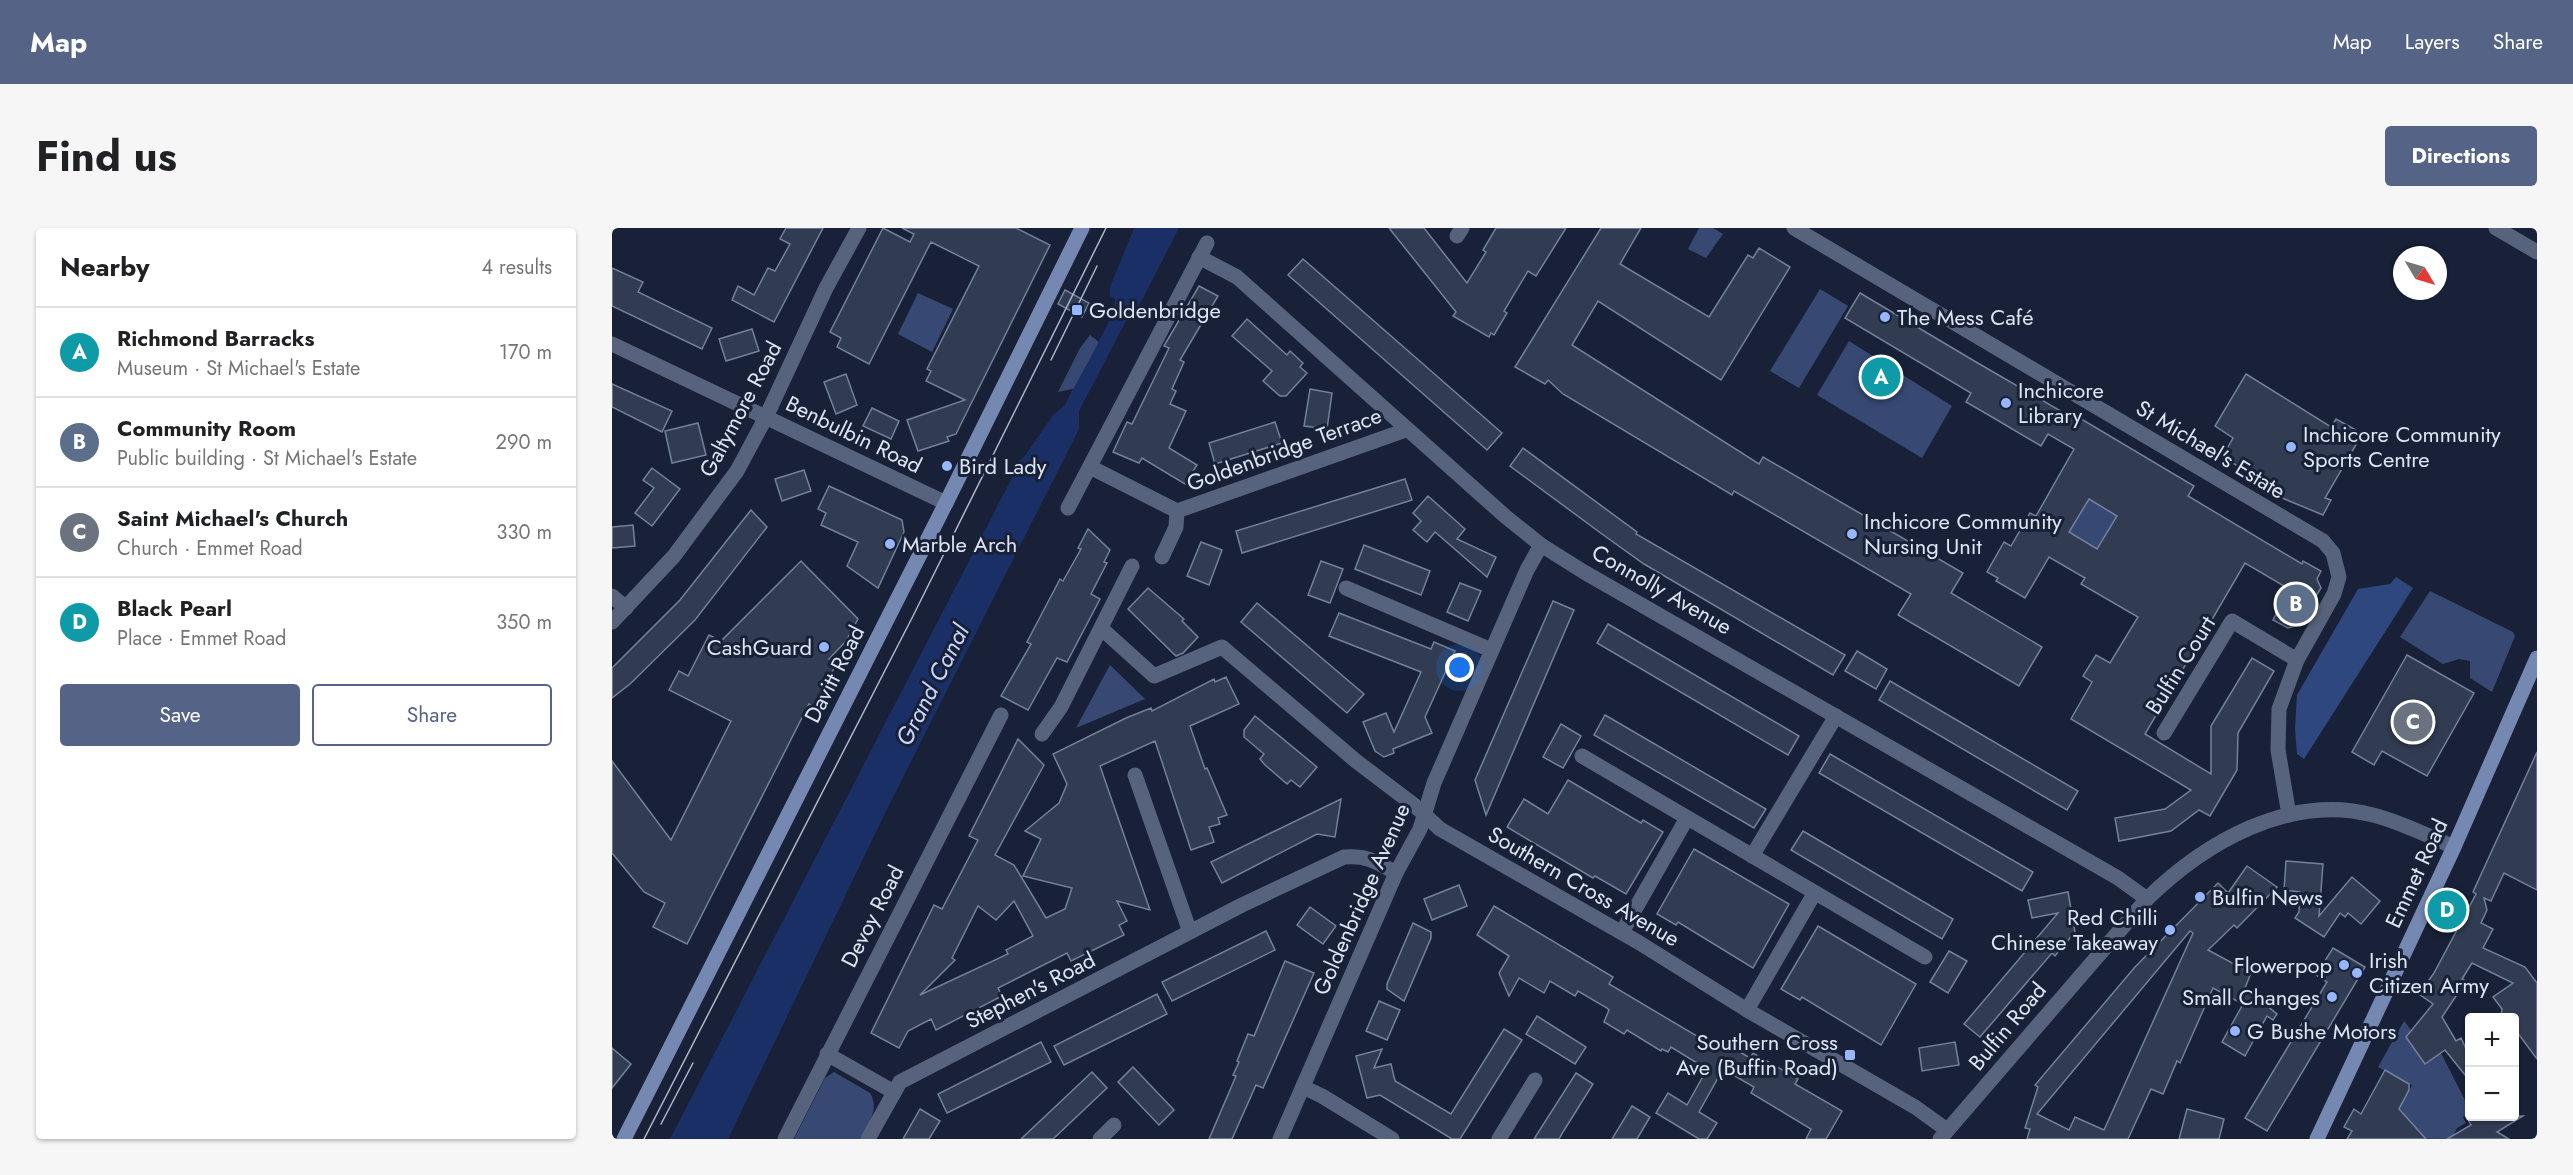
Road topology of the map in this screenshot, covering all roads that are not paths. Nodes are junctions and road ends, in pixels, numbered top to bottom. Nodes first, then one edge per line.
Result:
1 (859, 228) edge
2 (1082, 228) edge
3 (1794, 228) edge
4 (2496, 228) edge
5 (1207, 243) dead end
6 (2537, 252) edge
7 (1198, 257) junction
8 (612, 344) edge
9 (766, 417) junction
10 (1406, 430) junction
11 (1090, 467) junction
12 (946, 503) junction
13 (1068, 507) dead end
14 (1177, 511) junction
15 (1541, 545) junction
16 (1162, 557) dead end
17 (1132, 566) dead end
18 (1346, 588) dead end
19 (612, 596) edge
20 (626, 608) junction
21 (612, 622) edge
22 (1102, 629) junction
23 (1491, 650) junction
24 (2537, 658) edge
25 (2297, 660) junction
26 (1001, 715) dead end
27 (1836, 716) junction
28 (2164, 733) dead end
29 (1042, 734) dead end
30 (1582, 756) dead end
31 (1135, 775) dead end
32 (2289, 815) junction
33 (1425, 816) junction
34 (1687, 818) junction
35 (2454, 847) junction
36 (1752, 856) junction
37 (1396, 873) junction
38 (1815, 894) junction
39 (2147, 899) junction
40 (1190, 932) junction
41 (1622, 932) junction
42 (1925, 957) dead end
43 (1747, 1010) junction
44 (827, 1054) junction
45 (1535, 1080) dead end
46 (1302, 1087) junction
47 (894, 1092) junction
48 (1114, 1125) dead end
49 (1943, 1135) edge
50 (624, 1139) edge
51 (785, 1139) edge
52 (868, 1139) edge
53 (1100, 1139) edge
54 (1280, 1139) edge
55 (1392, 1139) edge
56 (1499, 1139) edge
57 (2317, 1139) edge

1 - 9 street, Galtymore Road
2 - 12 main road, Davitt Road
3 - 25 street, St Michael's Estate
4 - 6 street
5 - 7 street
7 - 10 street, Connolly Avenue
7 - 11 street
8 - 9 street, Benbulbin Road
9 - 12 street, Benbulbin Road
9 - 20 street, Galtymore Road
10 - 14 street, Goldenbridge Terrace
10 - 15 street, Connolly Avenue
11 - 13 street
11 - 14 street, Goldenbridge Terrace
12 - 50 main road, Davitt Road
14 - 16 street, Goldenbridge Terrace
15 - 23 street, Goldenbridge Avenue
15 - 27 street, Connolly Avenue
17 - 22 street
18 - 23 street
19 - 20 street
20 - 21 street, Galtymore Road
22 - 29 street
22 - 33 street, Southern Cross Avenue
23 - 33 street, Goldenbridge Avenue
24 - 35 main road, Emmet Road
25 - 28 street, Bulfin Court
25 - 32 street, St Michael's Estate
26 - 44 street, Devoy Road
27 - 36 street
27 - 39 street, Connolly Avenue
30 - 34 street
31 - 40 street
32 - 35 street, Bulfin Road
32 - 39 street, Bulfin Road
33 - 37 street, Goldenbridge Avenue
33 - 41 street, Southern Cross Avenue
34 - 36 street
34 - 41 street
35 - 57 main road, Emmet Road
36 - 38 street
37 - 40 street, Stephen's Road
37 - 46 street, Goldenbridge Avenue
38 - 42 street
38 - 43 street
39 - 49 street, Bulfin Road
40 - 47 street, Stephen's Road
41 - 43 street, Southern Cross Avenue
43 - 49 street, Southern Cross Avenue
44 - 47 street
44 - 51 street, Devoy Road
45 - 56 street
46 - 54 street, Goldenbridge Avenue
46 - 55 street
47 - 52 street, Stephen's Road
48 - 53 street

